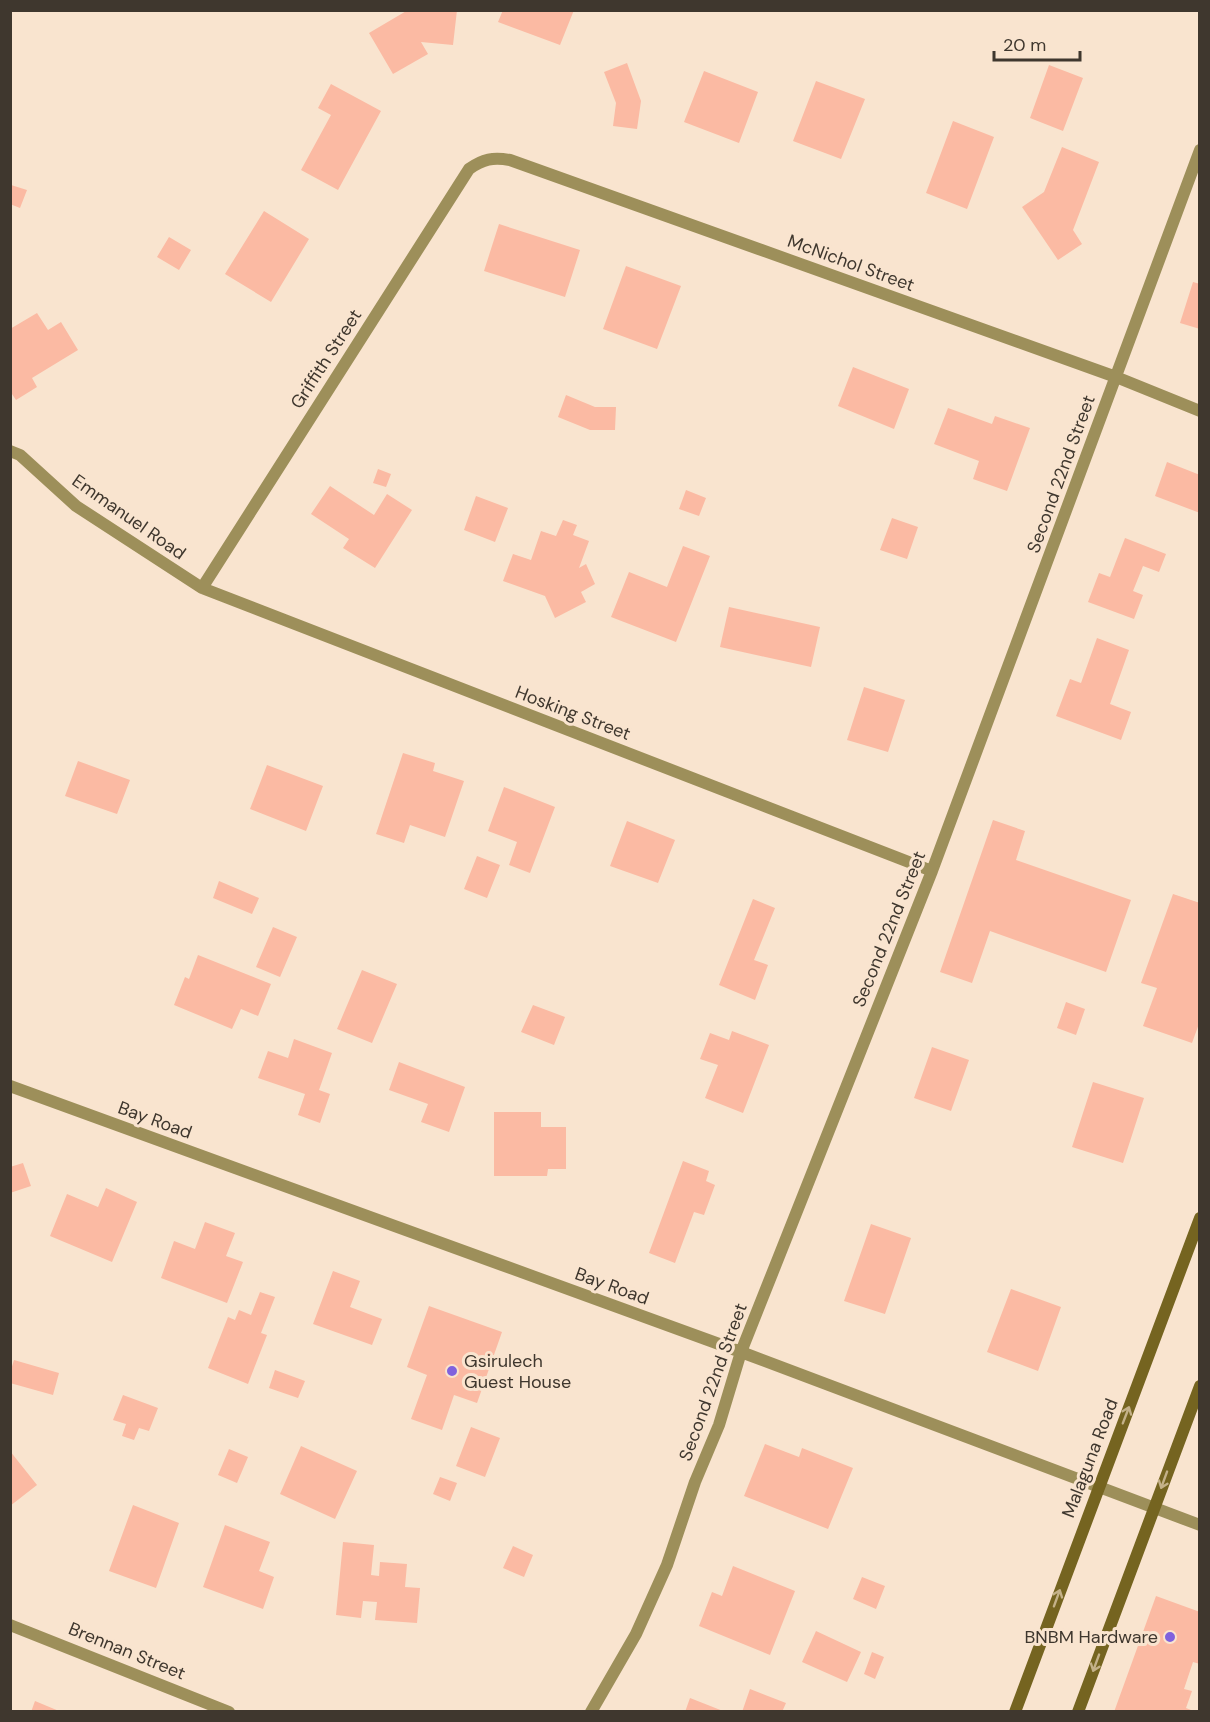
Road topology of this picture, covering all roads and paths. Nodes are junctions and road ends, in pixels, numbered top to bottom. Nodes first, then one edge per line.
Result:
1 (1200, 150) edge
2 (488, 158) joint
3 (1116, 377) junction
4 (1200, 411) edge
5 (10, 451) edge
6 (202, 588) junction
7 (932, 871) junction
8 (10, 1086) edge
9 (1200, 1218) edge
10 (741, 1352) junction
11 (1200, 1386) edge
12 (1098, 1488) junction
13 (1154, 1508) junction
14 (1200, 1525) edge
15 (10, 1625) edge
16 (229, 1712) edge
17 (591, 1712) edge
18 (1015, 1712) edge
19 (1078, 1712) edge

1 - 3 street, Second 22nd Street
2 - 3 street, McNichol Street
2 - 6 street, Griffith Street
3 - 4 street, McNichol Street
3 - 7 street, Second 22nd Street
5 - 6 street, Emmanuel Road
6 - 7 street, Hosking Street
7 - 10 street, Second 22nd Street
8 - 10 street, Bay Road
12 -> 9 street, Malaguna Road
10 - 12 street, Bay Road
10 - 17 street, Second 22nd Street
11 -> 13 street
12 - 13 street, Bay Road
18 -> 12 street, Malaguna Road
13 - 14 street, Bay Road
13 -> 19 street
15 - 16 street, Brennan Street

